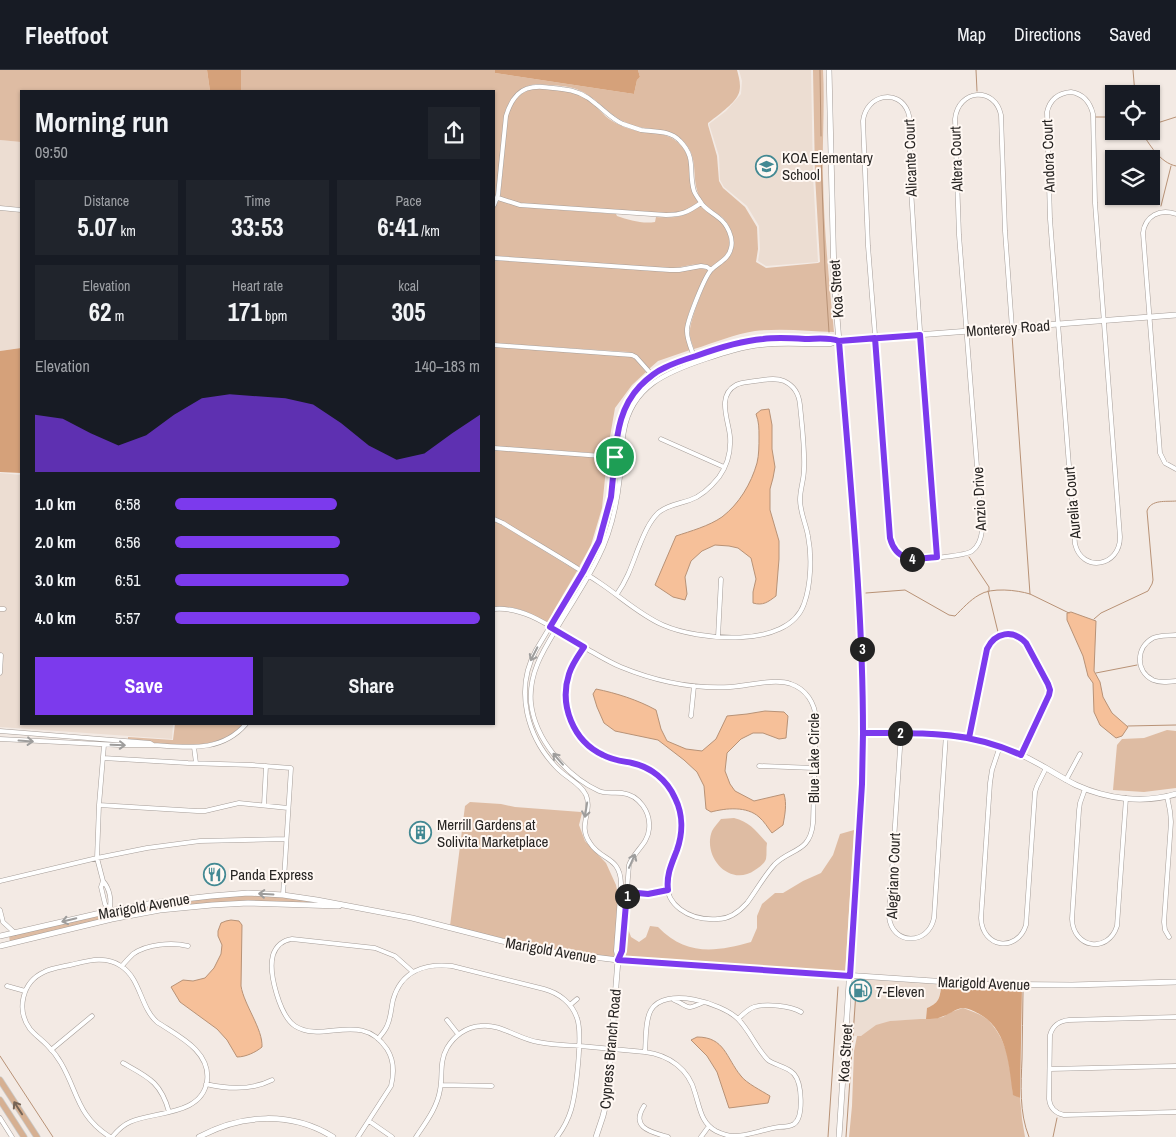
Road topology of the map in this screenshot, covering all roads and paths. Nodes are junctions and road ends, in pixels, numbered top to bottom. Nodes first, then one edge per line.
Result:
1 (829, 70) edge
2 (498, 198) junction
3 (495, 203) edge
4 (701, 203) junction
5 (0, 208) edge
6 (20, 210) edge
7 (1176, 214) edge
8 (495, 258) edge
9 (711, 270) junction
10 (1176, 315) edge
11 (1149, 317) junction
12 (1103, 321) junction
13 (1058, 324) junction
14 (1012, 328) junction
15 (966, 331) junction
16 (920, 335) junction
17 (875, 338) junction
18 (839, 341) junction
19 (495, 345) edge
20 (694, 356) junction
21 (696, 362) junction
22 (652, 375) junction
23 (661, 439) dead end
24 (495, 448) edge
25 (615, 457) junction
26 (724, 467) junction
27 (1176, 469) edge
28 (495, 519) edge
29 (937, 557) junction
30 (583, 572) junction
31 (589, 575) junction
32 (721, 579) dead end
33 (617, 594) junction
34 (495, 609) edge
35 (550, 627) junction
36 (556, 630) junction
37 (1176, 635) edge
38 (718, 636) junction
39 (584, 647) junction
40 (1, 655) edge
41 (0, 673) edge
42 (1176, 681) edge
43 (694, 686) junction
44 (691, 716) dead end
45 (245, 725) edge
46 (0, 730) edge
47 (863, 733) junction
48 (901, 733) junction
49 (946, 734) junction
50 (969, 738) junction
51 (0, 739) edge
52 (104, 744) junction
53 (153, 745) junction
54 (1000, 746) junction
55 (194, 747) junction
56 (1080, 754) dead end
57 (1021, 755) junction
58 (103, 758) junction
59 (196, 763) junction
60 (266, 766) junction
61 (759, 766) dead end
62 (814, 768) junction
63 (1046, 768) junction
64 (1066, 780) junction
65 (1085, 789) junction
66 (1176, 794) edge
67 (1167, 796) junction
68 (1126, 798) junction
69 (99, 805) junction
70 (264, 805) junction
71 (288, 808) junction
72 (286, 839) junction
73 (97, 858) junction
74 (0, 881) edge
75 (668, 890) junction
76 (621, 892) junction
77 (627, 892) junction
78 (283, 895) junction
79 (349, 906) junction
80 (0, 910) edge
81 (109, 911) junction
82 (112, 920) junction
83 (15, 933) junction
84 (0, 936) edge
85 (1169, 937) dead end
86 (0, 946) edge
87 (188, 946) dead end
88 (618, 960) junction
89 (122, 966) junction
90 (413, 972) junction
91 (850, 976) junction
92 (1176, 982) edge
93 (7, 986) dead end
94 (25, 992) junction
95 (576, 999) dead end
96 (670, 999) junction
97 (708, 1002) junction
98 (570, 1005) junction
99 (801, 1012) dead end
100 (92, 1016) dead end
101 (1176, 1017) edge
102 (738, 1019) junction
103 (447, 1020) dead end
104 (458, 1034) junction
105 (378, 1039) junction
106 (579, 1046) junction
107 (610, 1049) junction
108 (51, 1050) junction
109 (646, 1052) junction
110 (123, 1062) dead end
111 (1176, 1066) edge
112 (1050, 1069) junction
113 (0, 1080) edge
114 (272, 1080) dead end
115 (206, 1084) junction
116 (441, 1085) junction
117 (492, 1086) dead end
118 (0, 1100) edge
119 (644, 1106) dead end
120 (169, 1112) junction
121 (1176, 1112) edge
122 (0, 1118) edge
123 (369, 1121) junction
124 (709, 1126) junction
125 (12, 1137) edge
126 (24, 1137) edge
127 (37, 1137) edge
128 (111, 1137) edge
129 (199, 1137) edge
130 (333, 1137) edge
131 (358, 1137) edge
132 (392, 1137) edge
133 (416, 1137) edge
134 (557, 1137) edge
135 (596, 1137) edge
136 (668, 1137) edge
137 (701, 1137) edge
138 (839, 1137) edge

1 - 18 main road, Koa Street
2 - 3 street
2 - 4 street
2 - 4 street
4 - 9 street
5 - 6 street
7 - 11 street
8 - 9 street
9 - 20 street
10 - 11 main road, Monterey Road
11 - 12 main road, Monterey Road
11 - 27 street
12 - 13 main road, Monterey Road
12 - 13 street, Andora Court
12 - 13 street, Aurelia Court
13 - 14 main road, Monterey Road
14 - 15 main road, Monterey Road
14 - 15 street, Altera Court
15 - 16 main road, Monterey Road
15 - 29 street, Anzio Drive
16 - 17 main road, Monterey Road
16 - 17 street, Alicante Court
16 - 29 street, Alicante Court
17 - 18 main road, Monterey Road
17 - 29 street, Anzio Drive
18 - 20 street
18 - 21 street
18 - 47 main road, Koa Street
19 - 22 street
20 - 21 street
20 - 22 street
21 - 31 street
22 - 25 street
23 - 26 street
24 - 25 street
25 - 30 street
26 - 33 street
26 - 38 street
28 - 30 street
30 - 31 street
30 - 35 street
31 - 33 street
31 - 36 street
32 - 38 street
33 - 38 street
34 - 35 street, Blue Lake Circle
35 - 36 street, Blue Lake Circle
35 -> 76 street
36 - 39 street, Blue Lake Circle
77 -> 36 street
37 - 42 street
39 - 43 street, Blue Lake Circle
39 - 75 street
40 - 41 street
43 - 44 street
43 - 62 street, Blue Lake Circle
45 - 55 street
46 - 53 street
47 - 48 main road
47 - 91 main road, Koa Street
48 - 49 main road
48 - 49 street, Alegriano Court
49 - 50 main road
50 - 54 main road
50 - 57 street
51 -> 52 street
52 -> 53 street
52 - 58 street
53 - 55 street
54 - 57 main road
54 - 63 street
55 - 59 street
56 - 64 street
57 - 63 main road
58 - 59 street
58 - 69 street
59 - 60 street
60 - 70 street
60 - 71 street
61 - 62 street
62 - 75 street, Blue Lake Circle
63 - 64 main road
64 - 65 main road
65 - 68 main road
65 - 68 street
66 - 67 main road
67 - 68 main road
67 - 85 street
69 - 70 street
69 - 73 street
70 - 71 street
71 - 72 street
72 - 73 street
72 - 78 street
73 - 74 street
73 - 81 street
75 - 77 street
76 - 77 street
76 - 88 street
77 - 88 street
78 - 79 main road, Marigold Avenue
78 -> 81 main road, Marigold Avenue
79 - 82 main road, Marigold Avenue
79 - 88 main road, Marigold Avenue
80 - 83 street
81 - 82 street
81 -> 83 main road, Marigold Avenue
82 - 86 main road, Marigold Avenue
83 - 84 main road, Marigold Avenue
87 - 89 street
88 - 91 main road, Marigold Avenue
88 - 107 main road, Cypress Branch Road
89 - 94 street
89 - 115 street
90 - 98 street
90 - 105 street
90 - 105 street
91 - 92 main road, Marigold Avenue
91 - 138 main road, Koa Street
93 - 94 street
94 - 108 street
95 - 98 street
96 - 97 street
96 - 97 street
96 - 109 street
97 - 102 street
98 - 106 street
99 - 102 street
100 - 108 street
101 - 112 street
102 - 124 street
103 - 104 street
104 - 106 street
104 - 116 street
105 - 123 street
106 - 107 street
106 - 134 street
107 - 109 street
107 - 135 main road, Cypress Branch Road
108 - 128 street
109 - 124 street
110 - 120 street
111 - 112 street
112 - 121 street
127 -> 113 main road
114 - 115 street
115 - 120 street
116 - 117 street
116 - 133 street
118 - 126 main road
119 - 136 street
120 - 128 street
122 - 125 street
123 - 131 street
123 - 132 street
124 - 137 street
129 - 130 main road

